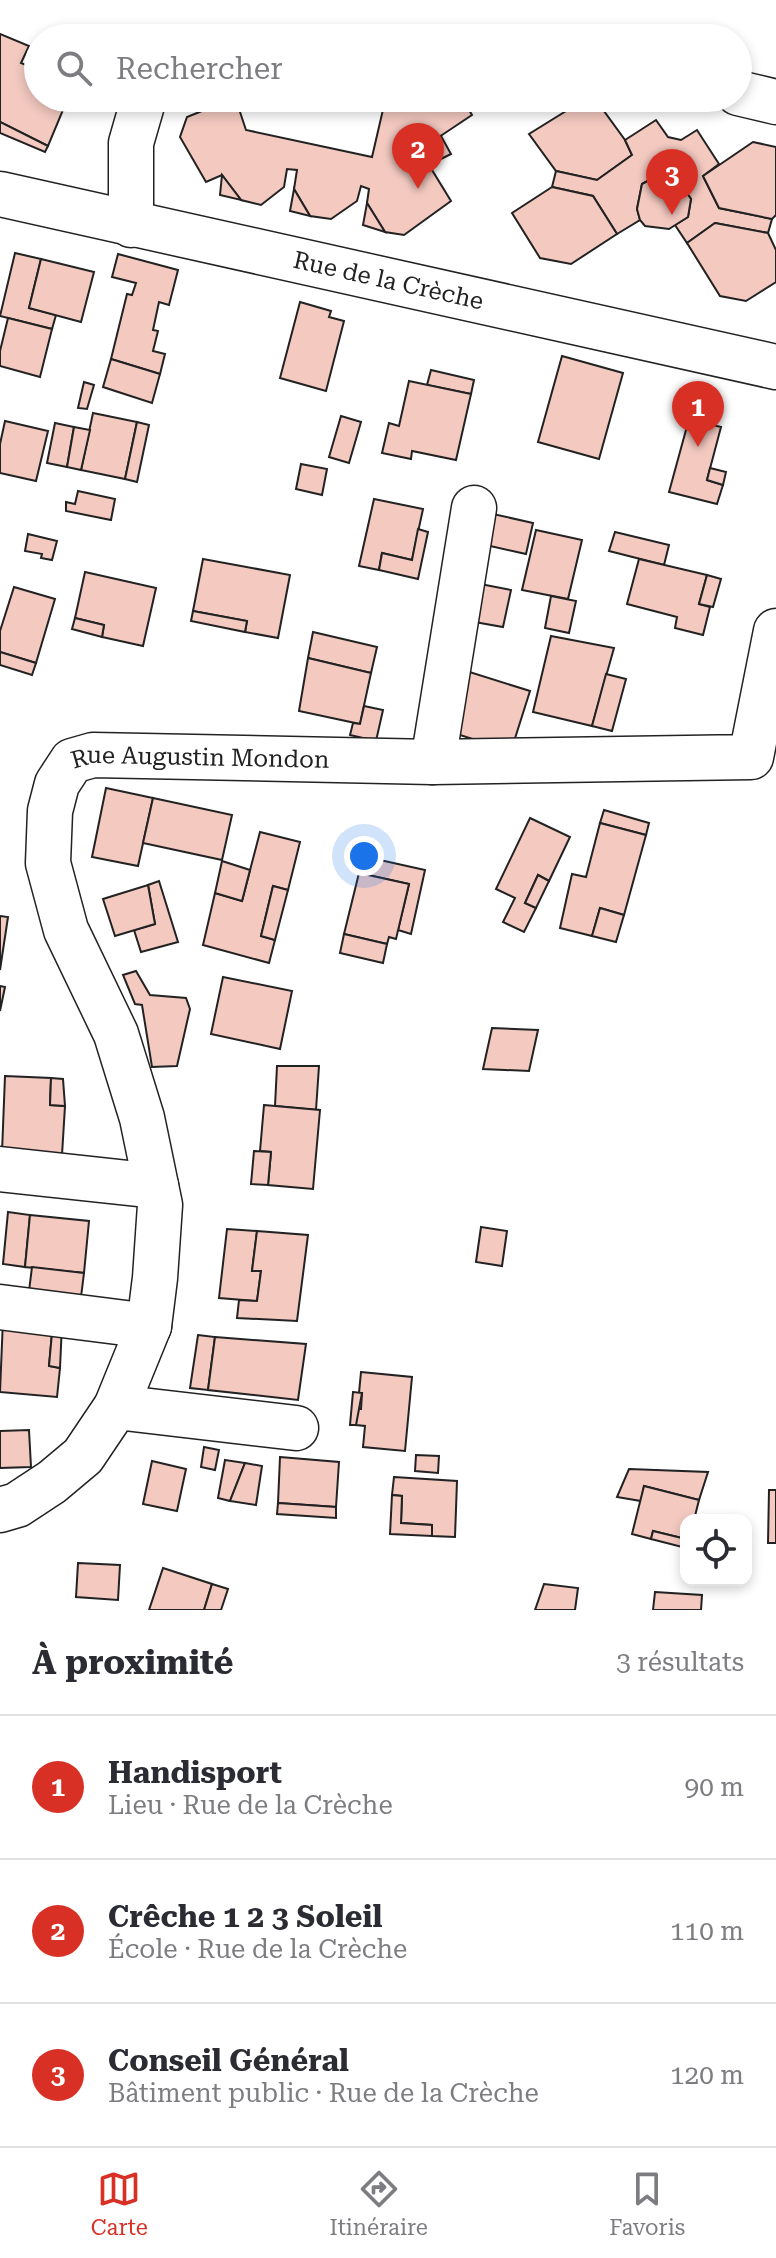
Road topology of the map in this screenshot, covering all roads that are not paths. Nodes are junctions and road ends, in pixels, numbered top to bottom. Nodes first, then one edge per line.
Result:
1 (752, 96) edge
2 (776, 102) edge
3 (140, 112) edge
4 (0, 194) edge
5 (131, 225) junction
6 (776, 367) edge
7 (474, 508) dead end
8 (776, 631) edge
9 (433, 762) junction
10 (0, 1169) edge
11 (156, 1186) junction
12 (0, 1307) edge
13 (149, 1326) junction
14 (116, 1407) junction
15 (296, 1428) dead end
16 (0, 1510) edge

1 - 2 street
3 - 5 street
4 - 5 street, Rue de la Crèche
5 - 6 street, Rue de la Crèche
7 - 9 street
8 - 9 street, Rue Augustin Mondon
9 - 11 street, Rue Augustin Mondon
10 - 11 street
11 - 13 street, Rue Augustin Mondon
12 - 13 street
13 - 14 street, Rue Augustin Mondon
14 - 15 street
14 - 16 street, Rue Augustin Mondon

